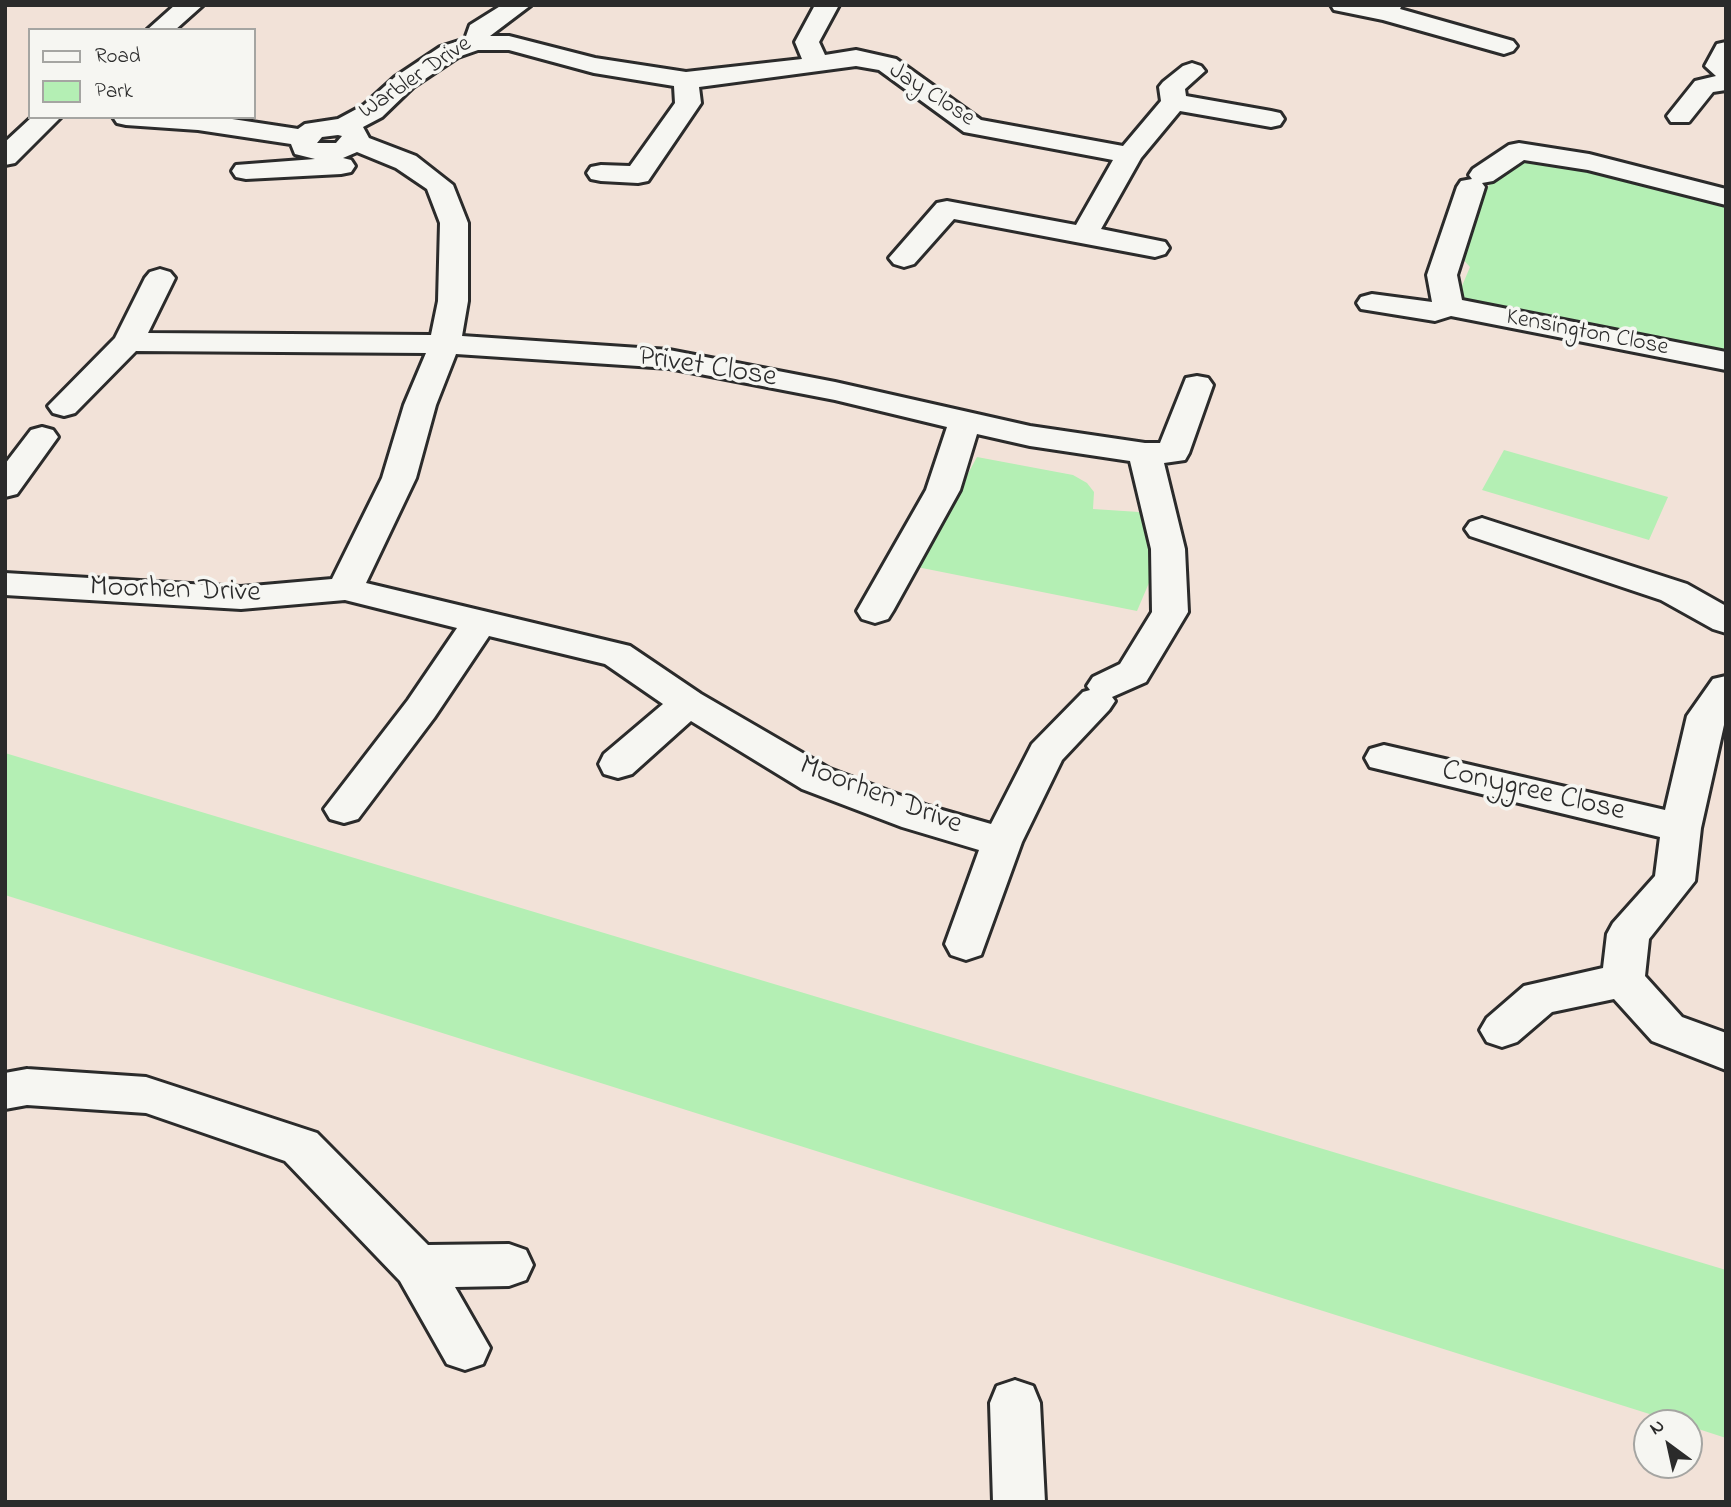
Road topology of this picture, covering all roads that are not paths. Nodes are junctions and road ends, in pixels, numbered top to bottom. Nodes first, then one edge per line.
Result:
1 (191, 5) edge
2 (519, 5) edge
3 (827, 5) edge
4 (1343, 5) edge
5 (1388, 9) edge
6 (162, 28) edge
7 (476, 43) junction
8 (1504, 46) dead end
9 (1726, 49) edge
10 (816, 62) junction
11 (1192, 71) dead end
12 (1726, 71) edge
13 (686, 80) junction
14 (1726, 82) edge
15 (1174, 102) junction
16 (1680, 116) dead end
17 (46, 119) edge
18 (155, 119) edge
19 (1271, 119) dead end
20 (349, 135) junction
21 (1129, 155) junction
22 (5, 158) edge
23 (406, 162) junction
24 (246, 171) dead end
25 (601, 173) dead end
26 (1726, 197) edge
27 (1085, 233) junction
28 (1155, 248) dead end
29 (904, 258) dead end
30 (160, 278) dead end
31 (1372, 303) dead end
32 (1448, 306) junction
33 (128, 342) junction
34 (445, 344) junction
35 (1726, 361) edge
36 (1198, 385) dead end
37 (64, 407) dead end
38 (965, 422) junction
39 (42, 438) dead end
40 (1145, 453) junction
41 (5, 487) edge
42 (1482, 529) dead end
43 (5, 584) edge
44 (345, 589) junction
45 (875, 611) dead end
46 (481, 620) junction
47 (1726, 621) edge
48 (1726, 688) edge
49 (688, 703) junction
50 (1384, 758) dead end
51 (618, 764) dead end
52 (344, 809) dead end
53 (1681, 828) junction
54 (1002, 842) junction
55 (966, 944) dead end
56 (1623, 980) junction
57 (1502, 1030) dead end
58 (1726, 1052) edge
59 (5, 1091) edge
60 (509, 1265) dead end
61 (417, 1266) junction
62 (465, 1348) dead end
63 (1015, 1403) dead end
64 (1020, 1502) edge

1 - 6 street
2 - 7 street, Warbler Drive
3 - 10 street
4 - 5 street
5 - 8 street
7 - 13 street, Jay Close
7 - 20 street, Warbler Drive
9 - 12 street
10 - 13 street, Jay Close
10 - 21 street, Jay Close
11 - 15 street
13 - 25 street
14 - 16 street
15 - 19 street
15 - 21 street
17 - 22 street
18 - 20 street
20 - 23 street
21 - 27 street
23 - 24 street
23 - 34 street
26 - 32 street
27 - 28 street
27 - 29 street
30 - 33 street
31 - 32 street, Kensington Close
32 - 35 street, Kensington Close
33 - 34 street
33 - 37 street
34 - 38 street, Privet Close
34 - 44 street
36 - 40 street, Privet Close
38 - 40 street, Privet Close
38 - 45 street
39 - 41 street
40 - 54 street, Moorhen Drive
42 - 47 street
43 - 44 street, Moorhen Drive
44 - 46 street, Moorhen Drive
46 - 49 street, Moorhen Drive
46 - 52 street
48 - 53 street
49 - 51 street
49 - 54 street, Moorhen Drive
50 - 53 street, Conygree Close
53 - 56 street
54 - 55 street, Moorhen Drive
56 - 57 street
56 - 58 street
59 - 61 street
60 - 61 street
61 - 62 street
63 - 64 street

